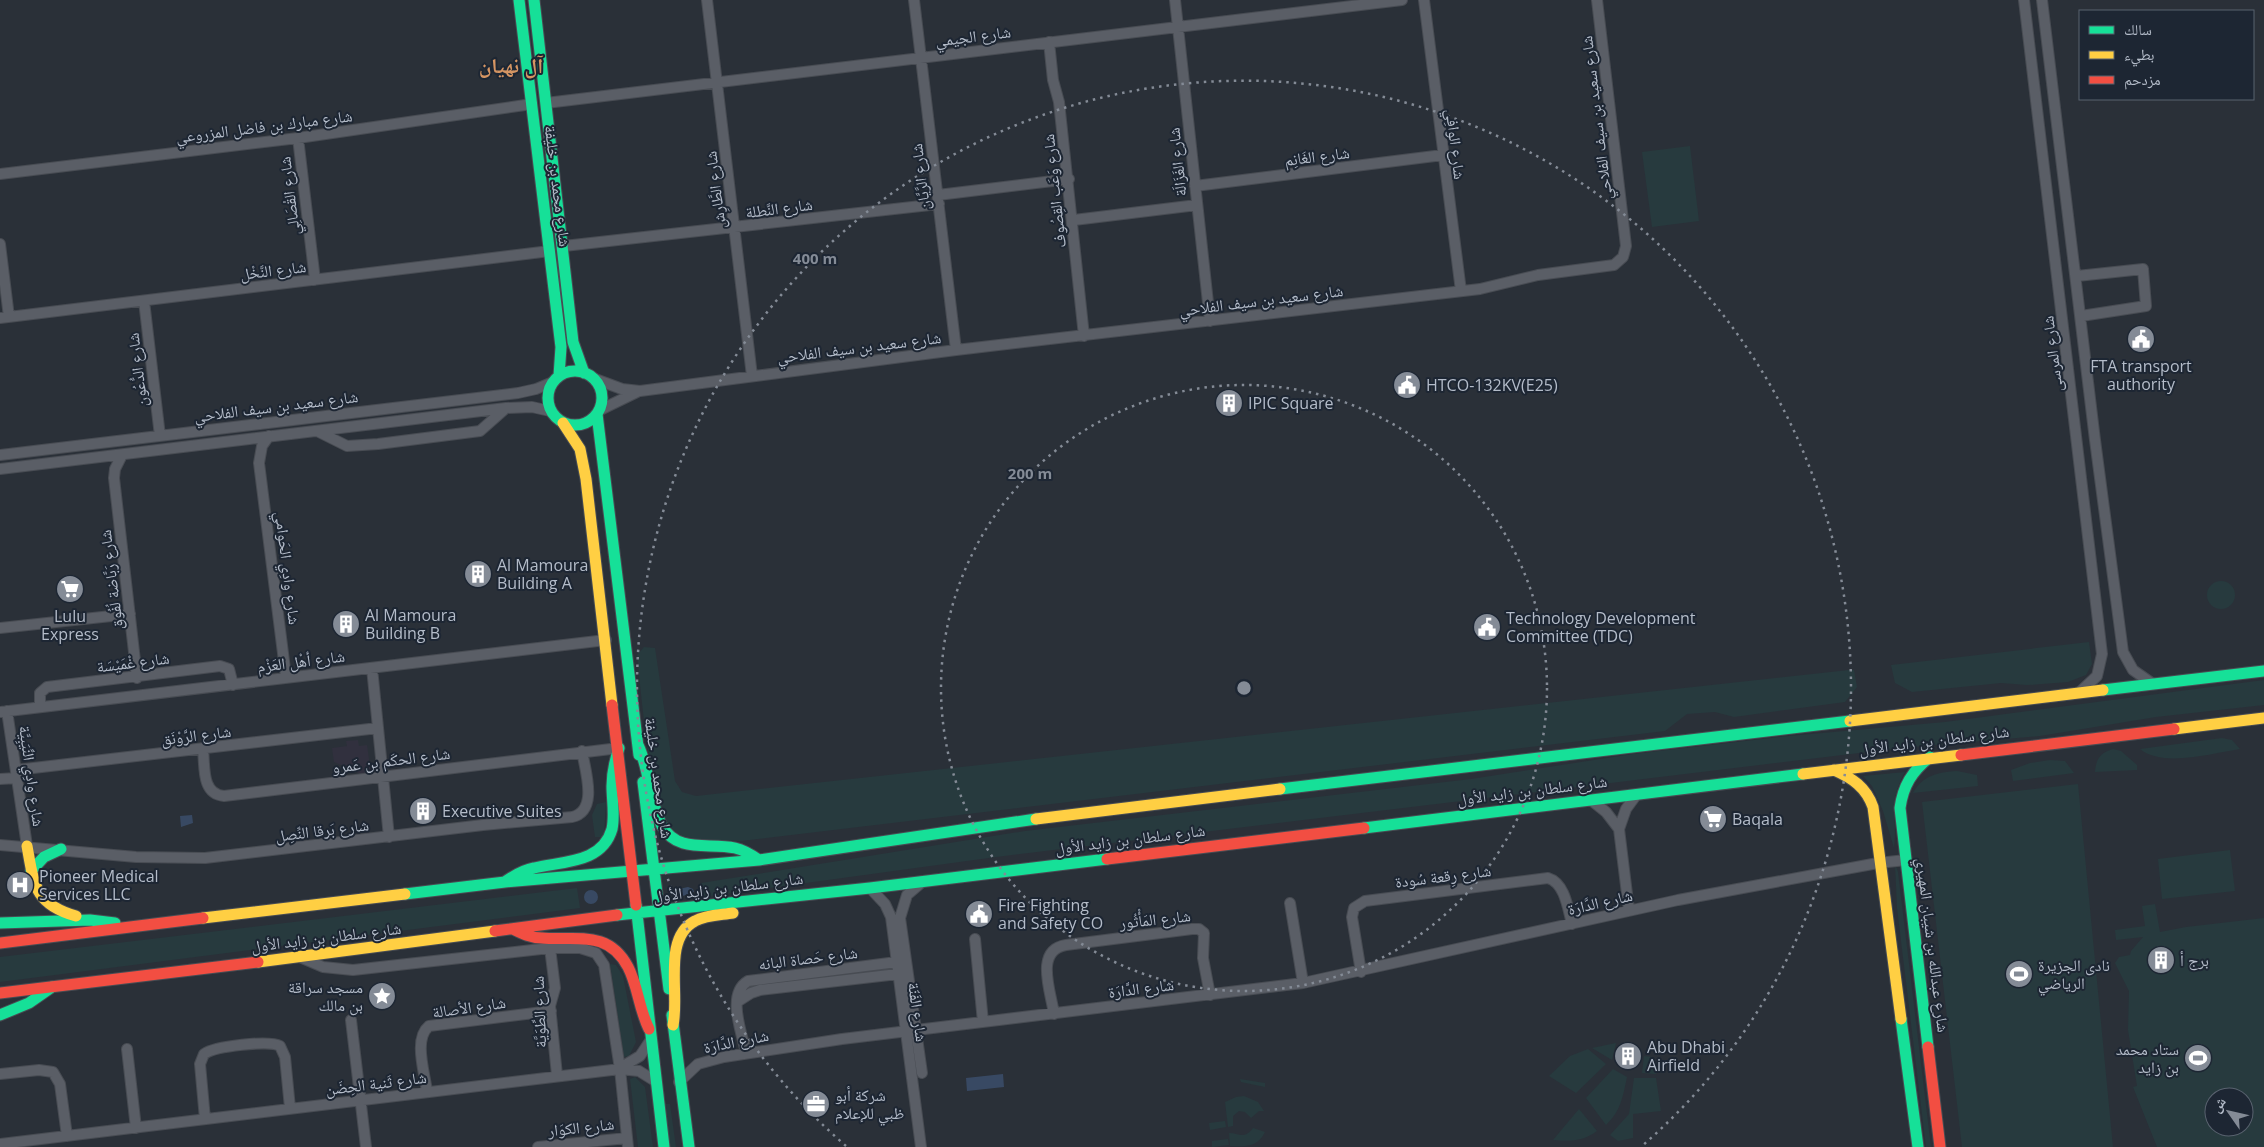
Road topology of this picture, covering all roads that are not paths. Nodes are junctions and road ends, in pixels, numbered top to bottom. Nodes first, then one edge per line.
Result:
1 (519, 0) edge
2 (534, 0) edge
3 (707, 0) edge
4 (914, 0) edge
5 (1175, 0) edge
6 (1402, 0) edge
7 (1424, 0) edge
8 (1597, 0) edge
9 (2024, 0) edge
10 (2042, 0) edge
11 (1178, 27) junction
12 (1048, 42) junction
13 (921, 58) junction
14 (717, 82) junction
15 (546, 103) junction
16 (532, 104) junction
17 (2036, 109) junction
18 (298, 138) junction
19 (2062, 154) junction
20 (1442, 156) junction
21 (0, 174) edge
22 (1069, 179) junction
23 (1195, 186) junction
24 (938, 199) junction
25 (1197, 205) junction
26 (1074, 220) junction
27 (735, 228) junction
28 (0, 244) edge
29 (564, 246) junction
30 (550, 251) junction
31 (2076, 276) junction
32 (315, 280) junction
33 (1461, 291) junction
34 (144, 300) junction
35 (2081, 316) junction
36 (4, 317) edge
37 (1210, 321) junction
38 (1084, 336) junction
39 (956, 350) junction
40 (584, 373) junction
41 (752, 376) junction
42 (556, 379) junction
43 (595, 380) junction
44 (2089, 385) junction
45 (2071, 386) junction
46 (640, 391) junction
47 (506, 408) junction
48 (550, 411) junction
49 (598, 412) junction
50 (563, 424) junction
51 (317, 431) junction
52 (160, 436) junction
53 (269, 436) junction
54 (243, 440) junction
55 (2095, 440) junction
56 (2078, 442) junction
57 (0, 455) edge
58 (122, 456) junction
59 (99, 458) junction
60 (259, 463) junction
61 (0, 469) edge
62 (114, 478) junction
63 (2111, 568) junction
64 (2094, 569) junction
65 (130, 614) junction
66 (0, 628) edge
67 (606, 640) junction
68 (372, 668) junction
69 (2264, 671) edge
70 (138, 678) junction
71 (286, 678) junction
72 (2154, 684) junction
73 (233, 685) junction
74 (2076, 694) junction
75 (40, 707) junction
76 (4, 712) edge
77 (2264, 718) edge
78 (378, 728) junction
79 (638, 745) junction
80 (619, 748) junction
81 (203, 749) junction
82 (582, 751) junction
83 (1930, 757) junction
84 (1833, 769) junction
85 (17, 774) junction
86 (383, 776) junction
87 (0, 779) edge
88 (1638, 793) junction
89 (1591, 800) junction
90 (1618, 828) junction
91 (389, 837) junction
92 (0, 845) edge
93 (27, 846) junction
94 (61, 849) junction
95 (759, 860) junction
96 (1906, 860) junction
97 (1878, 863) junction
98 (655, 870) junction
99 (32, 871) junction
100 (633, 871) junction
101 (925, 880) junction
102 (505, 882) junction
103 (870, 888) junction
104 (758, 900) junction
105 (1290, 903) dead end
106 (1629, 910) junction
107 (660, 911) junction
108 (637, 913) junction
109 (90, 920) junction
110 (0, 924) edge
111 (1572, 924) junction
112 (140, 926) junction
113 (513, 929) junction
114 (975, 939) dead end
115 (0, 943) edge
116 (550, 948) junction
117 (664, 952) junction
118 (641, 953) junction
119 (301, 957) junction
120 (896, 962) junction
121 (1361, 972) junction
122 (898, 974) junction
123 (1303, 983) junction
124 (54, 986) junction
125 (0, 993) edge
126 (1210, 995) junction
127 (737, 1002) junction
128 (551, 1011) junction
129 (1054, 1014) junction
130 (0, 1015) edge
131 (351, 1020) dead end
132 (983, 1022) junction
133 (673, 1025) junction
134 (649, 1029) junction
135 (917, 1030) junction
136 (906, 1031) junction
137 (650, 1041) junction
138 (127, 1049) dead end
139 (746, 1053) junction
140 (620, 1069) junction
141 (922, 1073) dead end
142 (0, 1074) edge
143 (557, 1075) junction
144 (655, 1081) junction
145 (679, 1082) junction
146 (427, 1092) junction
147 (360, 1100) junction
148 (290, 1108) junction
149 (205, 1119) junction
150 (136, 1128) junction
151 (67, 1136) junction
152 (627, 1142) edge
153 (0, 1144) edge
154 (568, 1145) edge
155 (366, 1147) edge
156 (538, 1147) edge
157 (664, 1147) edge
158 (689, 1147) edge
159 (921, 1147) edge
160 (1918, 1147) edge
161 (1940, 1147) edge

1 - 16 main road, شارع محمد بن خليفة
2 - 15 main road, شارع محمد بن خليفة
3 - 14 street, شارع الطَّارِش
4 - 13 street, شارع الرَّيَّان
5 - 11 street, شارع الغَزَالَة
6 - 11 street, شارع الجيمي
7 - 20 street, شارع الوافِي
8 - 33 street, شارع سعيد بن سيف الفلاحي
9 - 17 street, شارع المرسى
10 - 19 street, شارع المرسى
11 - 12 street, شارع الجيمي
11 - 23 street, شارع الغَزَالَة
12 - 13 street, شارع الجيمي
12 - 22 street, شارع وَعَب القِصُوف
13 - 14 street, شارع الجيمي
13 - 24 street, شارع الرَّيَّان
14 - 15 street, شارع الجيمي
14 - 27 street, شارع الطَّارِش
15 - 29 main road, شارع محمد بن خليفة
16 - 18 street, شارع مبارك بن فاضل المزروعي
16 - 30 main road, شارع محمد بن خليفة
17 - 19 street
17 - 45 street, شارع المرسى
18 - 21 street, شارع مبارك بن فاضل المزروعي
18 - 32 street, شارع القْصَالِي
19 - 31 street, شارع المرسى
20 - 23 street, شارع الغَانِم
20 - 33 street, شارع الوافِي
22 - 24 street, شارع النَّطلة
22 - 26 street, شارع وَعَب القِصُوف
23 - 25 street, شارع الغَزَالَة
24 - 27 street, شارع النَّطلة
24 - 39 street, شارع الرَّيَّان
25 - 26 street
25 - 37 street, شارع الغَزَالَة
26 - 38 street, شارع وَعَب القِصُوف
27 - 29 street, شارع النَّطلة
27 - 41 street, شارع الطَّارِش
28 - 36 street
29 - 40 main road, شارع محمد بن خليفة
30 - 32 street, شارع النَّخْل
30 - 42 main road, شارع محمد بن خليفة
31 - 35 street, شارع المرسى
31 - 35 street
32 - 34 street, شارع النَّخْل
33 - 37 street, شارع سعيد بن سيف الفلاحي
34 - 36 street, شارع النَّخْل
34 - 52 street, شارع الدُّعُون
35 - 44 street, شارع المرسى
37 - 38 street, شارع سعيد بن سيف الفلاحي
38 - 39 street, شارع سعيد بن سيف الفلاحي
39 - 41 street, شارع سعيد بن سيف الفلاحي
40 - 42 main road
40 - 43 main road
41 - 46 street, شارع سعيد بن سيف الفلاحي
42 - 48 main road
42 - 52 street, شارع سعيد بن سيف الفلاحي
43 - 46 street, شارع سعيد بن سيف الفلاحي
43 - 49 main road
44 - 45 street
44 - 55 street, شارع المرسى
45 - 56 street, شارع المرسى
46 - 49 street, شارع سعيد بن سيف الفلاحي
47 - 48 street, شارع سعيد بن سيف الفلاحي
47 - 51 street, شارع سعيد بن سيف الفلاحي
47 - 51 street, شارع سعيد بن سيف الفلاحي
48 - 50 main road
49 - 50 main road
49 - 79 main road, شارع محمد بن خليفة
50 - 67 main road
51 - 53 street, شارع سعيد بن سيف الفلاحي
52 - 57 street, شارع سعيد بن سيف الفلاحي
53 - 54 street, شارع سعيد بن سيف الفلاحي
53 - 60 street, شارع وادِي الحَوامي
54 - 58 street, شارع سعيد بن سيف الفلاحي
54 - 60 street, شارع وادِي الحَوامي
55 - 56 street
55 - 63 street, شارع المرسى
56 - 64 street, شارع المرسى
58 - 59 street, شارع سعيد بن سيف الفلاحي
58 - 62 street, شارع رَبَّاضة لُفُوق
59 - 61 street, شارع سعيد بن سيف الفلاحي
59 - 62 street, شارع رَبَّاضة لُفُوق
60 - 71 street, شارع وادِي الحَوامي
62 - 65 street, شارع رَبَّاضة لُفُوق
63 - 64 street
63 - 72 street, شارع المرسى
64 - 74 street, شارع المرسى
65 - 66 street
65 - 70 street, شارع رَبَّاضة لُفُوق
67 - 68 street, شارع أهْل العَزْم
67 - 80 main road
68 - 71 street, شارع أهْل العَزْم
68 - 78 street
69 - 72 main road, شارع سلطان بن زايد الأول
70 - 73 street, شارع غْمَيْسَة
70 - 75 street, شارع غْمَيْسَة
71 - 73 street, شارع أهْل العَزْم
72 - 74 main road, شارع سلطان بن زايد الأول
73 - 75 street, شارع أهْل العَزْم
74 - 95 main road, شارع سلطان بن زايد الأول
75 - 76 street, شارع أهْل العَزْم
76 - 85 street, شارع وادِي النِّيَبِيَّة
77 - 83 main road, شارع سلطان بن زايد الأول
78 - 81 street, شارع الرَّوْنَق
78 - 86 street
79 - 95 main road
79 - 98 main road, شارع محمد بن خليفة
80 - 82 street, شارع الحكَم بن عَمرو
80 - 100 main road
80 - 102 main road
81 - 85 street, شارع الرَّوْنَق
81 - 86 street, شارع الحكَم بن عَمرو
82 - 86 street, شارع الحكَم بن عَمرو
82 - 91 street, شارع بَرقا النِّصِل
83 - 84 main road, شارع سلطان بن زايد الأول
83 - 96 main road, شارع عبدالله بن شيبان المهيري
84 - 88 main road, شارع سلطان بن زايد الأول
84 - 97 main road
85 - 87 street, شارع الرَّوْنَق
85 - 93 street, شارع وادِي النِّيَبِيَّة
86 - 91 street
88 - 89 main road, شارع سلطان بن زايد الأول
88 - 90 street
89 - 90 street
89 - 101 main road, شارع سلطان بن زايد الأول
90 - 106 street
91 - 94 street, شارع بَرقا النِّصِل
92 - 93 street, شارع بَرقا النِّصِل
93 - 94 street, شارع بَرقا النِّصِل
93 - 99 main road
94 - 99 main road
95 - 98 main road, شارع سلطان بن زايد الأول
96 - 97 street, شارع الدَّارَة
96 - 161 main road, شارع عبدالله بن شيبان المهيري
97 - 106 street, شارع الدَّارَة
97 - 160 main road
98 - 100 main road, شارع سلطان بن زايد الأول
98 - 107 main road, شارع محمد بن خليفة
99 - 109 main road
100 - 102 main road, شارع سلطان بن زايد الأول
100 - 108 main road
101 - 103 main road, شارع سلطان بن زايد الأول
101 - 135 street, شارع الفَنّة
102 - 112 main road, شارع سلطان بن زايد الأول
103 - 104 main road, شارع سلطان بن زايد الأول
103 - 120 street, شارع الفَنّة
104 - 107 main road, شارع سلطان بن زايد الأول
104 - 133 main road
105 - 123 street
106 - 111 street, شارع الدَّارَة
107 - 108 main road, شارع سلطان بن زايد الأول
107 - 117 main road, شارع محمد بن خليفة
108 - 113 main road, شارع سلطان بن زايد الأول
108 - 118 main road
109 - 110 main road
109 - 112 main road
111 - 121 street, شارع الدَّارَة
111 - 121 street, شارع رِقعة سُودة
112 - 115 main road, شارع سلطان بن زايد الأول
113 - 119 main road, شارع سلطان بن زايد الأول
113 - 134 main road
114 - 132 street
116 - 119 street
116 - 128 street, شارع الطِّوَيَّة
116 - 140 street
117 - 118 main road
117 - 133 main road, شارع محمد بن خليفة
118 - 134 main road
119 - 124 main road, شارع سلطان بن زايد الأول
120 - 122 street, شارع الفَنّة
120 - 127 street, شارع حَصاة البانه
121 - 123 street, شارع الدَّارَة
122 - 127 street, شارع حَصاة البانه
122 - 136 street, شارع الفَنّة
123 - 126 street, شارع الدَّارَة
124 - 125 main road, شارع سلطان بن زايد الأول
124 - 130 main road
126 - 129 street, شارع الدَّارَة
126 - 129 street, شارع المَأْثُور
127 - 139 street
128 - 143 street, شارع الطِّوَيَّة
128 - 146 street, شارع الأصالة
129 - 132 street, شارع الدَّارَة
131 - 147 street
132 - 135 street, شارع الدَّارَة
133 - 145 main road, شارع محمد بن خليفة
134 - 137 main road
135 - 136 street, شارع الدَّارَة
135 - 141 street, شارع الفَنّة
136 - 139 street, شارع الدَّارَة
136 - 159 street, شارع الفَنّة
137 - 140 street, شارع ثَنية الحِضَن
137 - 144 main road
138 - 150 street
139 - 145 street, شارع الدَّارَة
140 - 143 street, شارع ثَنية الحِضَن
140 - 144 street, شارع ثَنية الحِضَن
140 - 152 street
142 - 151 street
143 - 146 street, شارع ثَنية الحِضَن
144 - 157 main road
145 - 158 main road, شارع محمد بن خليفة
146 - 147 street, شارع ثَنية الحِضَن
147 - 148 street, شارع ثَنية الحِضَن
147 - 155 street
148 - 149 street, شارع ثَنية الحِضَن
148 - 149 street
149 - 150 street, شارع ثَنية الحِضَن
150 - 151 street, شارع ثَنية الحِضَن
151 - 153 street, شارع ثَنية الحِضَن
152 - 154 street, شارع الكوَار
154 - 156 street, شارع الكوَار

